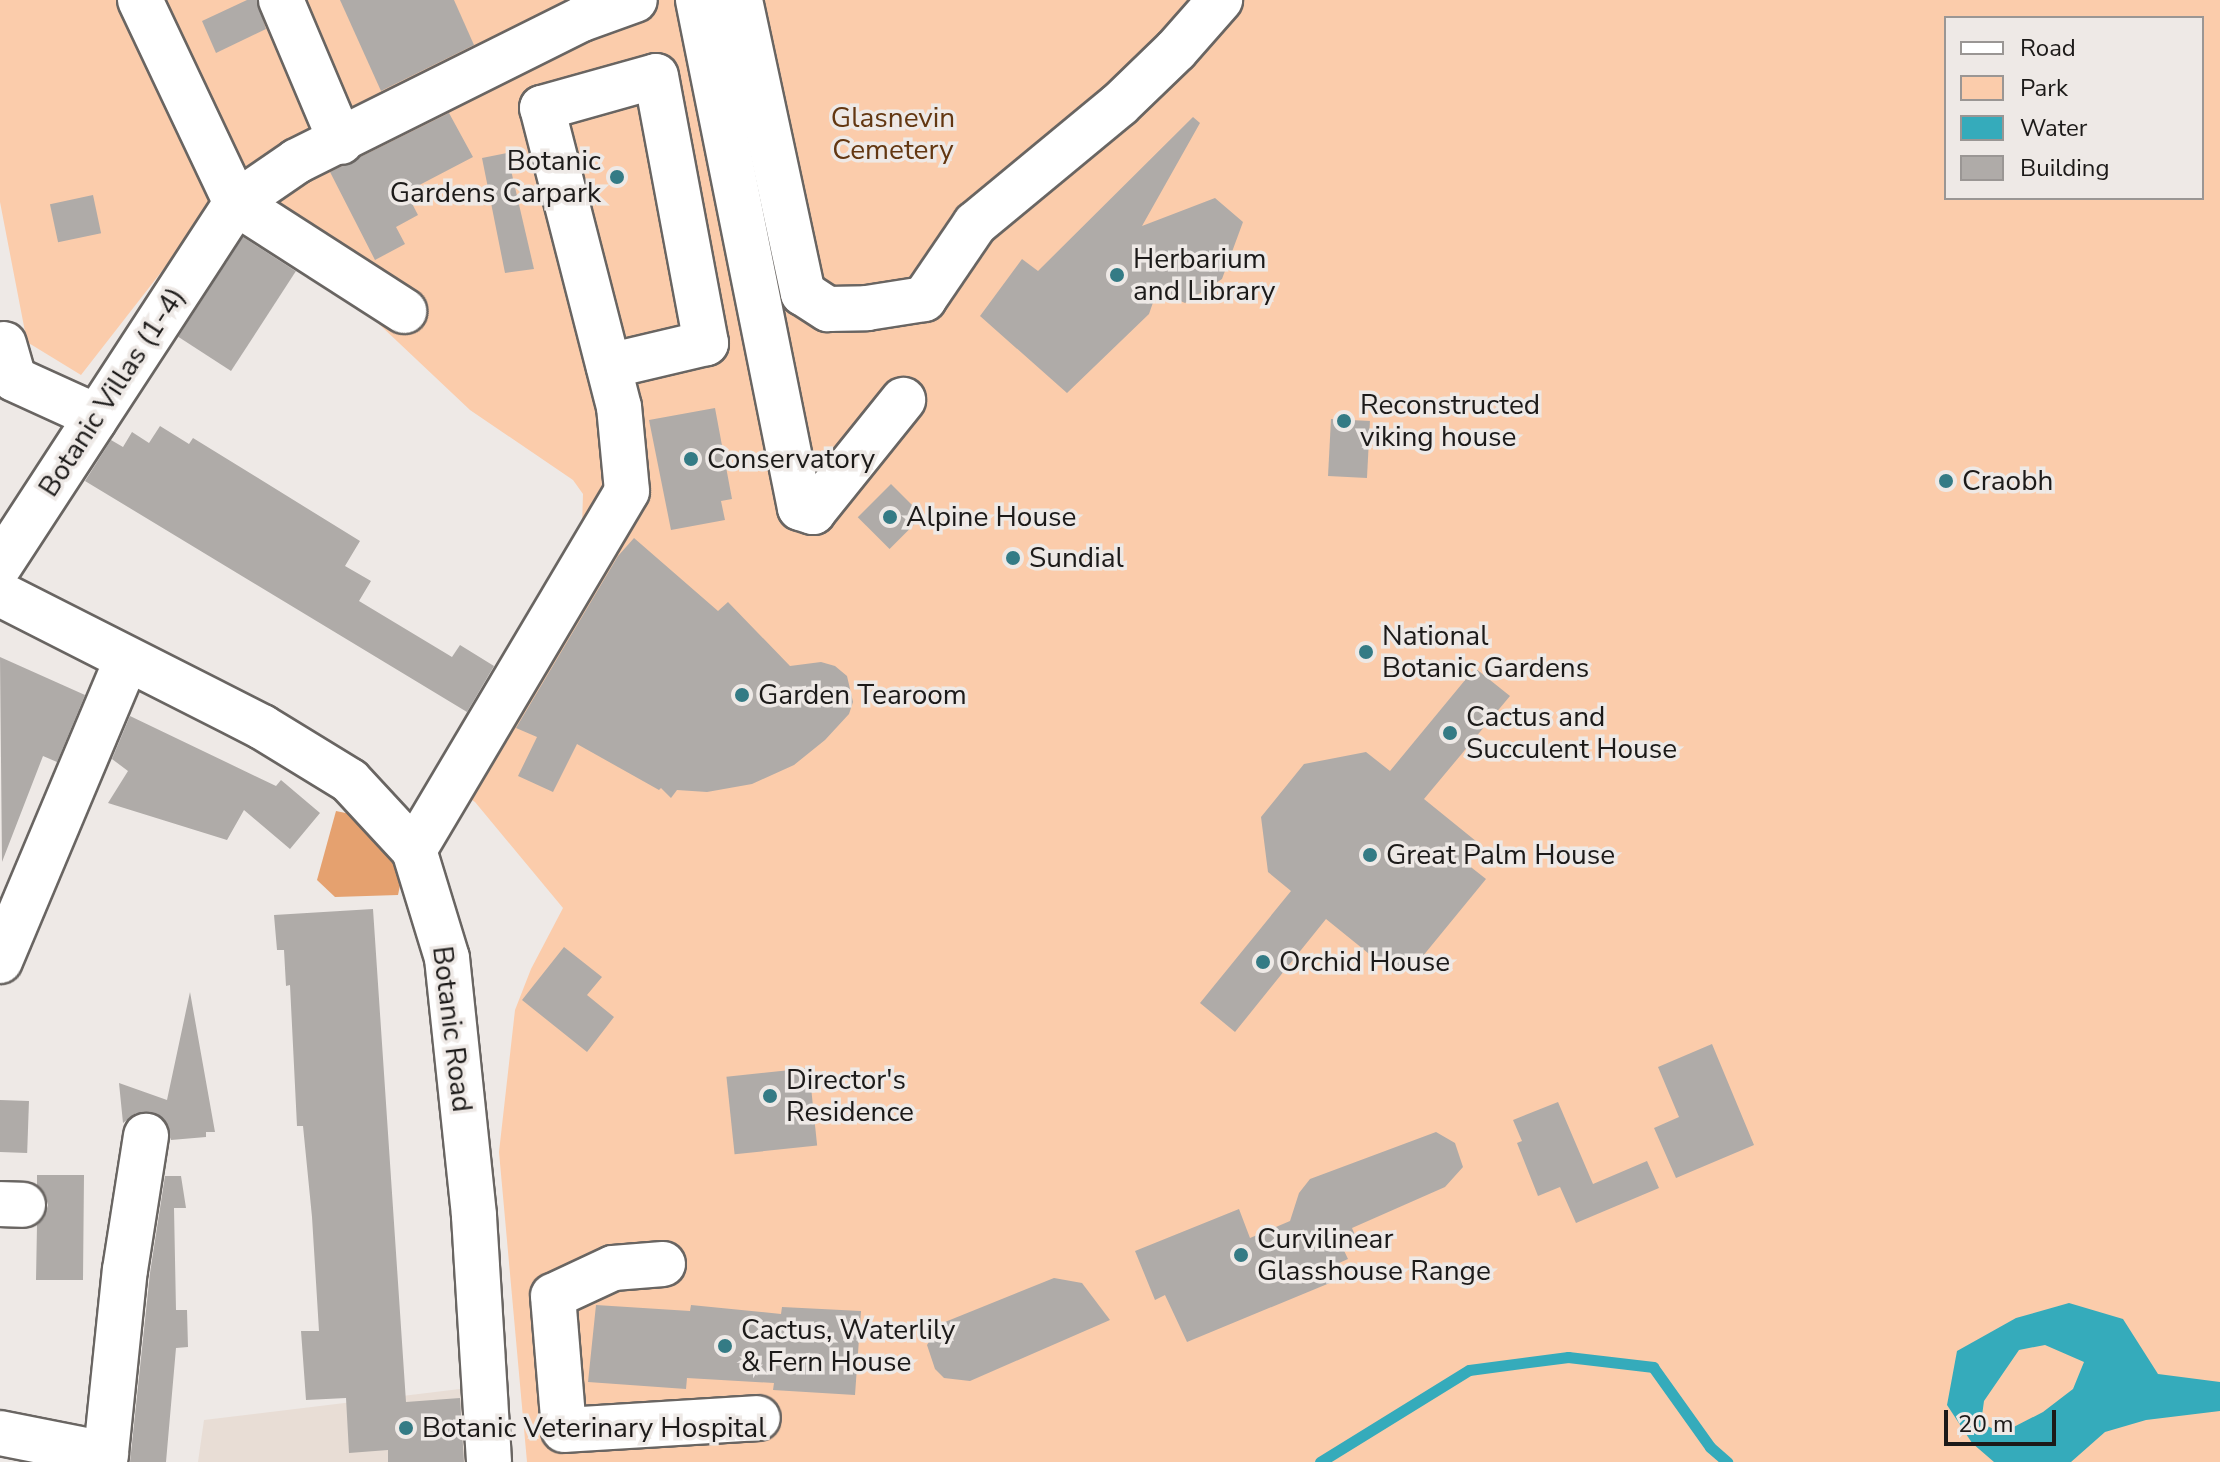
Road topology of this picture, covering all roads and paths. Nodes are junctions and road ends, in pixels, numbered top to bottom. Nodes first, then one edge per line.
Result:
1 (140, 0) edge
2 (281, 0) edge
3 (635, 0) edge
4 (698, 0) edge
5 (740, 0) edge
6 (1220, 0) edge
7 (579, 9) edge
8 (341, 142) junction
9 (230, 211) junction
10 (404, 311) dead end
11 (4, 344) dead end
12 (609, 366) junction
13 (903, 400) dead end
14 (94, 420) junction
15 (0, 565) edge
16 (0, 594) edge
17 (119, 678) dead end
18 (414, 850) junction
19 (0, 961) edge
20 (146, 1136) dead end
21 (663, 1264) dead end
22 (758, 1418) dead end
23 (0, 1433) edge
24 (105, 1458) edge
25 (489, 1462) edge

1 - 9 street
2 - 8 street
3 - 7 street
4 - 13 street
5 - 6 street
7 - 8 street
8 - 9 street
9 - 10 street
9 - 14 street, Botanic Villas (1-4)
11 - 14 street
12 - 12 street
12 - 18 street
14 - 15 street, Botanic Villas (1-4)
16 - 18 street, Botanic Road
17 - 19 street
18 - 25 street, Botanic Road
20 - 24 street
21 - 22 street
23 - 24 street

